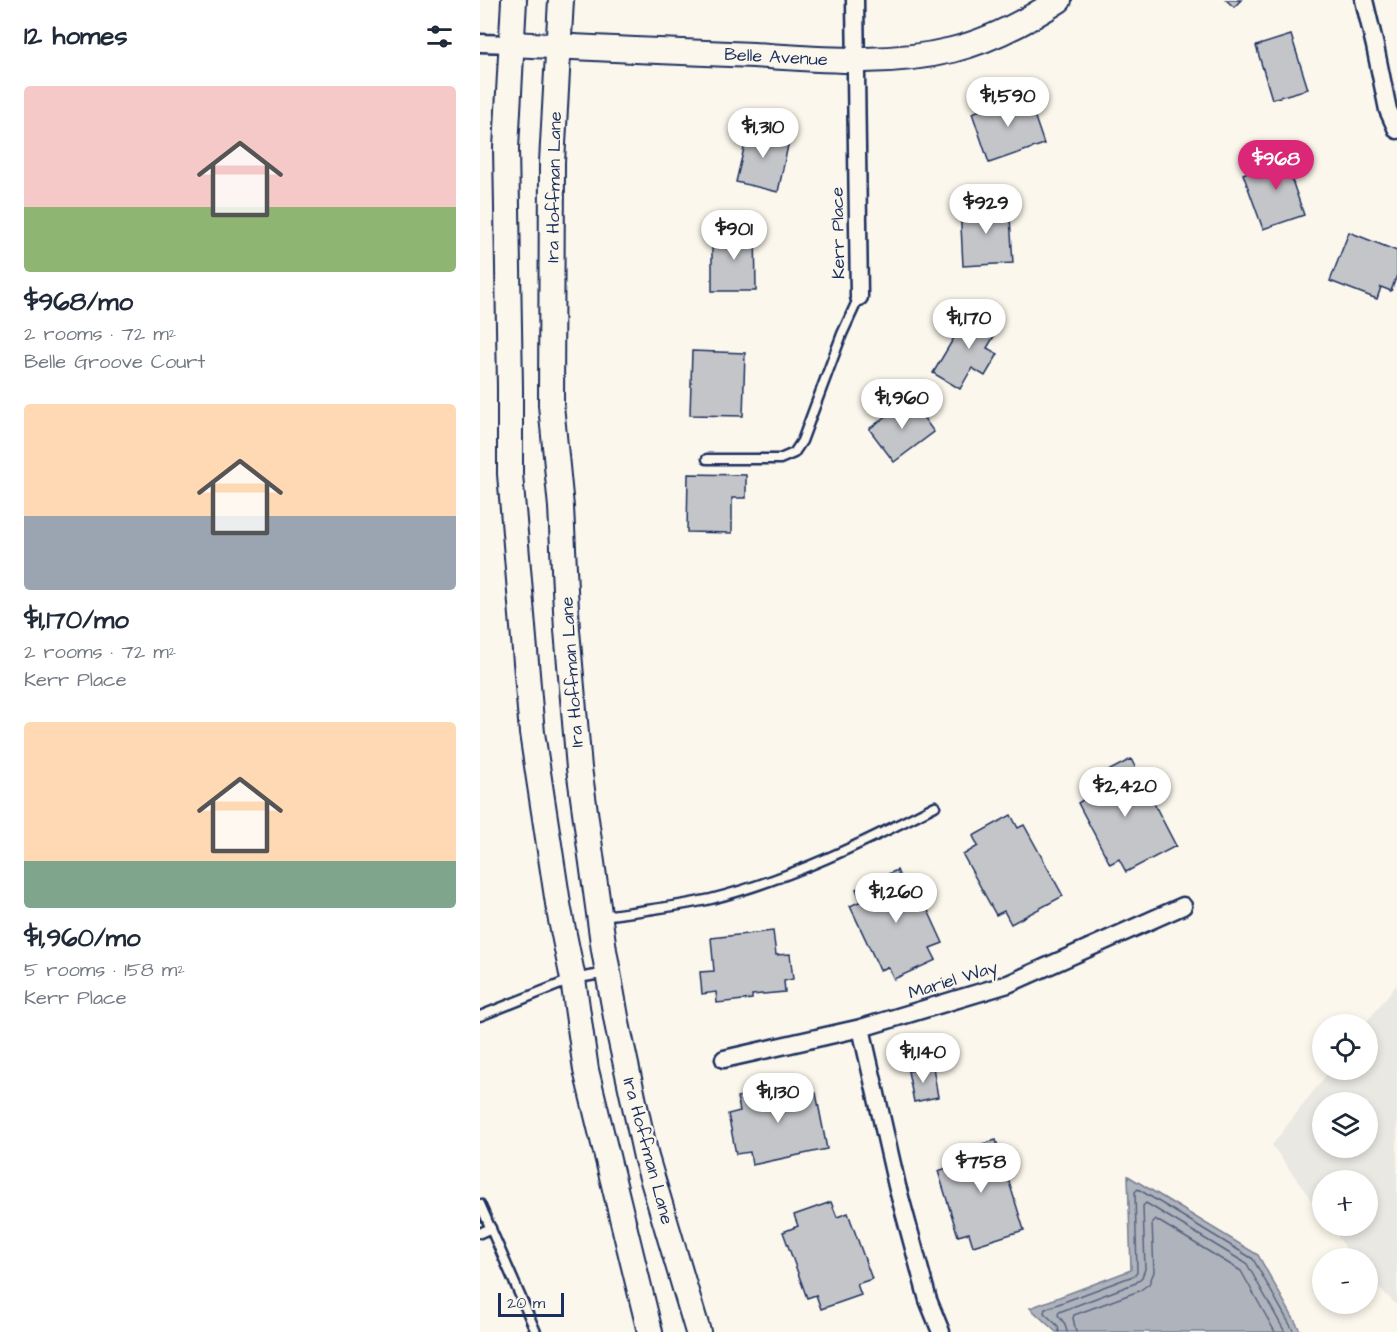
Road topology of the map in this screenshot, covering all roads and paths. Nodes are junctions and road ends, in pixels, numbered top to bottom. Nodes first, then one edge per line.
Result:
1 (514, 0) edge
2 (561, 0) edge
3 (855, 0) edge
4 (1059, 0) edge
5 (1364, 0) edge
6 (480, 44) edge
7 (512, 44) junction
8 (560, 46) junction
9 (854, 60) junction
10 (1397, 130) edge
11 (859, 297) joint
12 (707, 459) dead end
13 (935, 806) dead end
14 (1183, 906) dead end
15 (599, 916) junction
16 (608, 973) junction
17 (573, 979) junction
18 (480, 1016) edge
19 (861, 1028) junction
20 (724, 1059) dead end
21 (480, 1204) edge
22 (491, 1228) junction
23 (480, 1233) edge
24 (536, 1332) edge
25 (650, 1332) edge
26 (698, 1332) edge
27 (941, 1332) edge

1 - 7 main road
2 - 8 main road, Ira Hoffman Lane
3 - 9 street, Kerr Place
4 - 9 main road, Belle Avenue
5 - 10 street
6 - 7 street, Belle Avenue
7 - 8 main road, Belle Avenue
7 - 17 main road
8 - 9 main road, Belle Avenue
8 - 15 main road, Ira Hoffman Lane
9 - 11 street, Kerr Place
11 - 12 lane
13 - 15 lane
14 - 19 street, Mariel Way
15 - 16 main road, Ira Hoffman Lane
16 - 17 lane
16 - 26 main road, Ira Hoffman Lane
17 - 18 lane
17 - 25 main road
19 - 20 street, Mariel Way
19 - 27 street
21 - 22 lane
22 - 23 lane
22 - 24 lane

